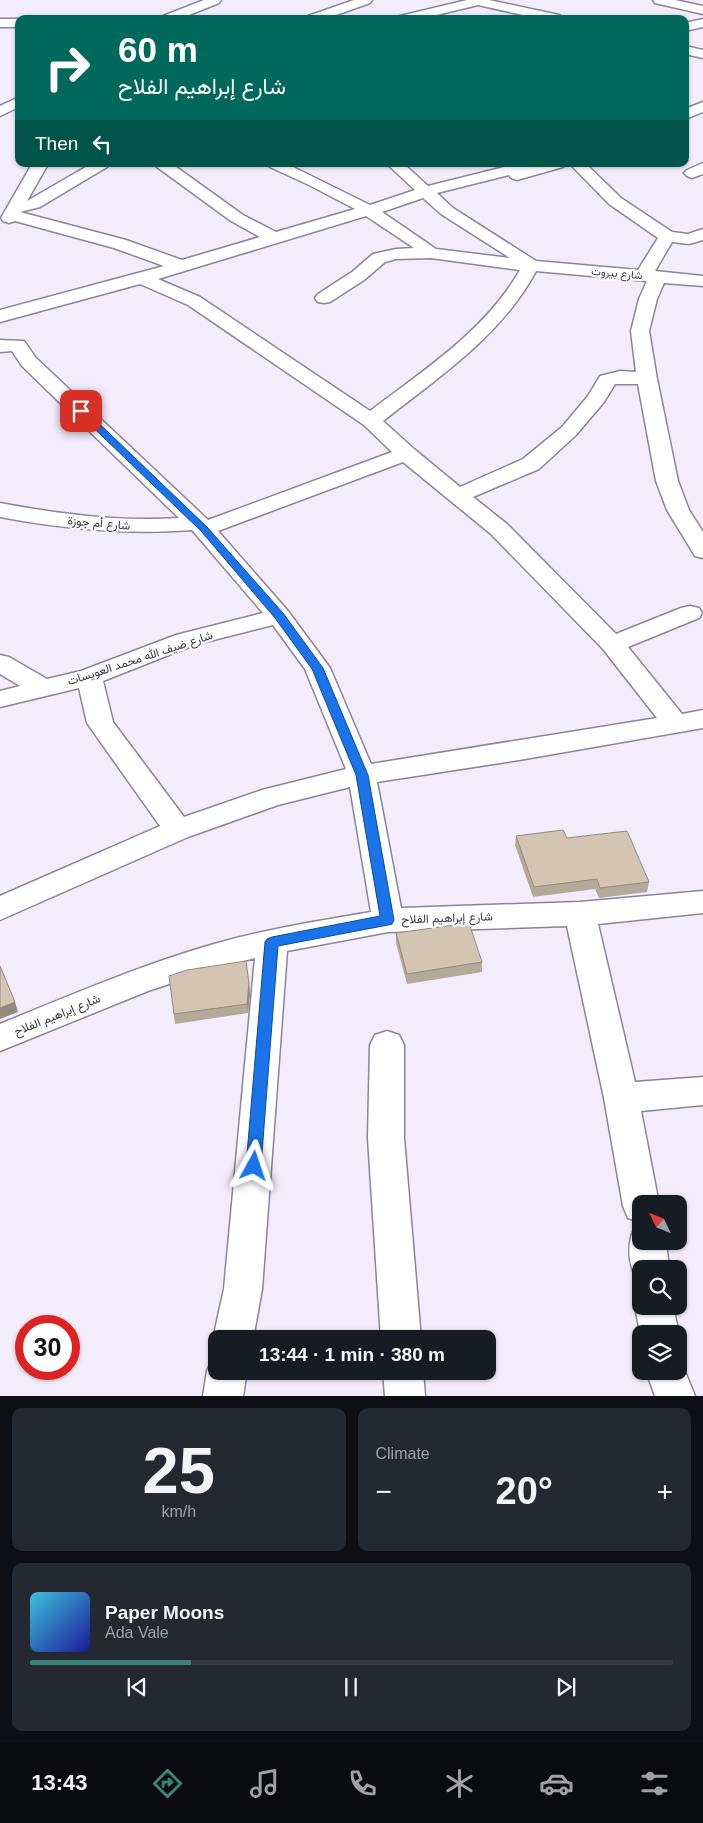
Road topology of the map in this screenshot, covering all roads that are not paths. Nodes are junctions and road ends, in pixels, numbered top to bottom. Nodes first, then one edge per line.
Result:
1 (215, 0) edge
2 (366, 0) edge
3 (476, 0) edge
4 (659, 0) edge
5 (691, 3) edge
6 (703, 10) edge
7 (177, 15) edge
8 (323, 15) edge
9 (419, 15) edge
10 (542, 15) edge
11 (0, 23) edge
12 (15, 23) edge
13 (703, 23) edge
14 (689, 26) edge
15 (689, 27) edge
16 (703, 29) edge
17 (689, 51) edge
18 (703, 54) edge
19 (15, 103) edge
20 (694, 106) edge
21 (0, 112) edge
22 (703, 122) edge
23 (38, 167) edge
24 (97, 167) edge
25 (166, 167) edge
26 (281, 167) edge
27 (398, 167) edge
28 (523, 167) edge
29 (546, 167) edge
30 (581, 167) edge
31 (430, 195) junction
32 (14, 211) junction
33 (366, 211) junction
34 (0, 228) edge
35 (703, 234) edge
36 (668, 236) junction
37 (274, 238) junction
38 (431, 253) junction
39 (531, 265) junction
40 (181, 266) junction
41 (651, 275) junction
42 (140, 278) junction
43 (703, 281) edge
44 (324, 298) dead end
45 (36, 306) junction
46 (0, 316) edge
47 (9, 346) edge
48 (647, 379) junction
49 (371, 421) junction
50 (406, 454) junction
51 (458, 496) junction
52 (0, 510) edge
53 (201, 526) junction
54 (703, 551) edge
55 (690, 613) dead end
56 (279, 616) junction
57 (612, 644) junction
58 (0, 663) edge
59 (89, 677) junction
60 (43, 688) junction
61 (0, 699) edge
62 (703, 720) edge
63 (675, 723) junction
64 (362, 775) junction
65 (178, 830) junction
66 (703, 902) edge
67 (0, 909) edge
68 (580, 914) junction
69 (388, 920) junction
70 (272, 942) junction
71 (0, 1038) edge
72 (387, 1045) dead end
73 (703, 1091) edge
74 (621, 1098) junction
75 (639, 1195) edge
76 (236, 1330) edge
77 (400, 1330) edge
78 (226, 1380) edge
79 (404, 1380) edge
80 (669, 1380) edge
81 (223, 1396) edge
82 (405, 1396) edge
83 (675, 1396) edge

1 - 7 street
2 - 8 street
3 - 9 street
3 - 10 street
4 - 5 street
5 - 6 street
11 - 12 street
13 - 14 street
15 - 16 street
17 - 18 street
19 - 21 street
20 - 22 street
23 - 32 street
24 - 32 street
25 - 37 street
26 - 33 street
27 - 31 street
28 - 31 street
29 - 31 street
30 - 36 street
31 - 33 street
31 - 39 street
32 - 34 street
32 - 40 street
33 - 37 street
33 - 38 street
35 - 36 street
36 - 41 street
37 - 40 street
38 - 39 street, شارع بيروت
38 - 44 street, شارع بيروت
39 - 41 street, شارع بيروت
39 - 49 street
40 - 42 street
41 - 43 street, شارع بيروت
41 - 48 street
42 - 45 street
42 - 49 street
45 - 46 street
45 - 47 street
47 - 53 street
48 - 51 street
48 - 54 street
49 - 50 street
50 - 51 street
50 - 53 street, شارع أم جوزة
51 - 57 street
52 - 53 street, شارع أم جوزة
53 - 56 street
55 - 57 street
56 - 59 street, شارع ضيف الله محمد العويسات
56 - 64 street
57 - 63 street
58 - 60 street
59 - 60 street, شارع ضيف الله محمد العويسات
59 - 65 street
60 - 61 street, شارع ضيف الله محمد العويسات
62 - 63 street
63 - 64 street
64 - 65 street
64 - 69 street
65 - 67 street
66 - 68 street, شارع إبراهيم الفلاح
68 - 69 street, شارع إبراهيم الفلاح
68 - 74 street
69 - 70 street, شارع إبراهيم الفلاح
70 - 71 street, شارع إبراهيم الفلاح
70 - 76 street
72 - 77 street
73 - 74 street
74 - 75 street
78 - 81 street
79 - 82 street
80 - 83 street

